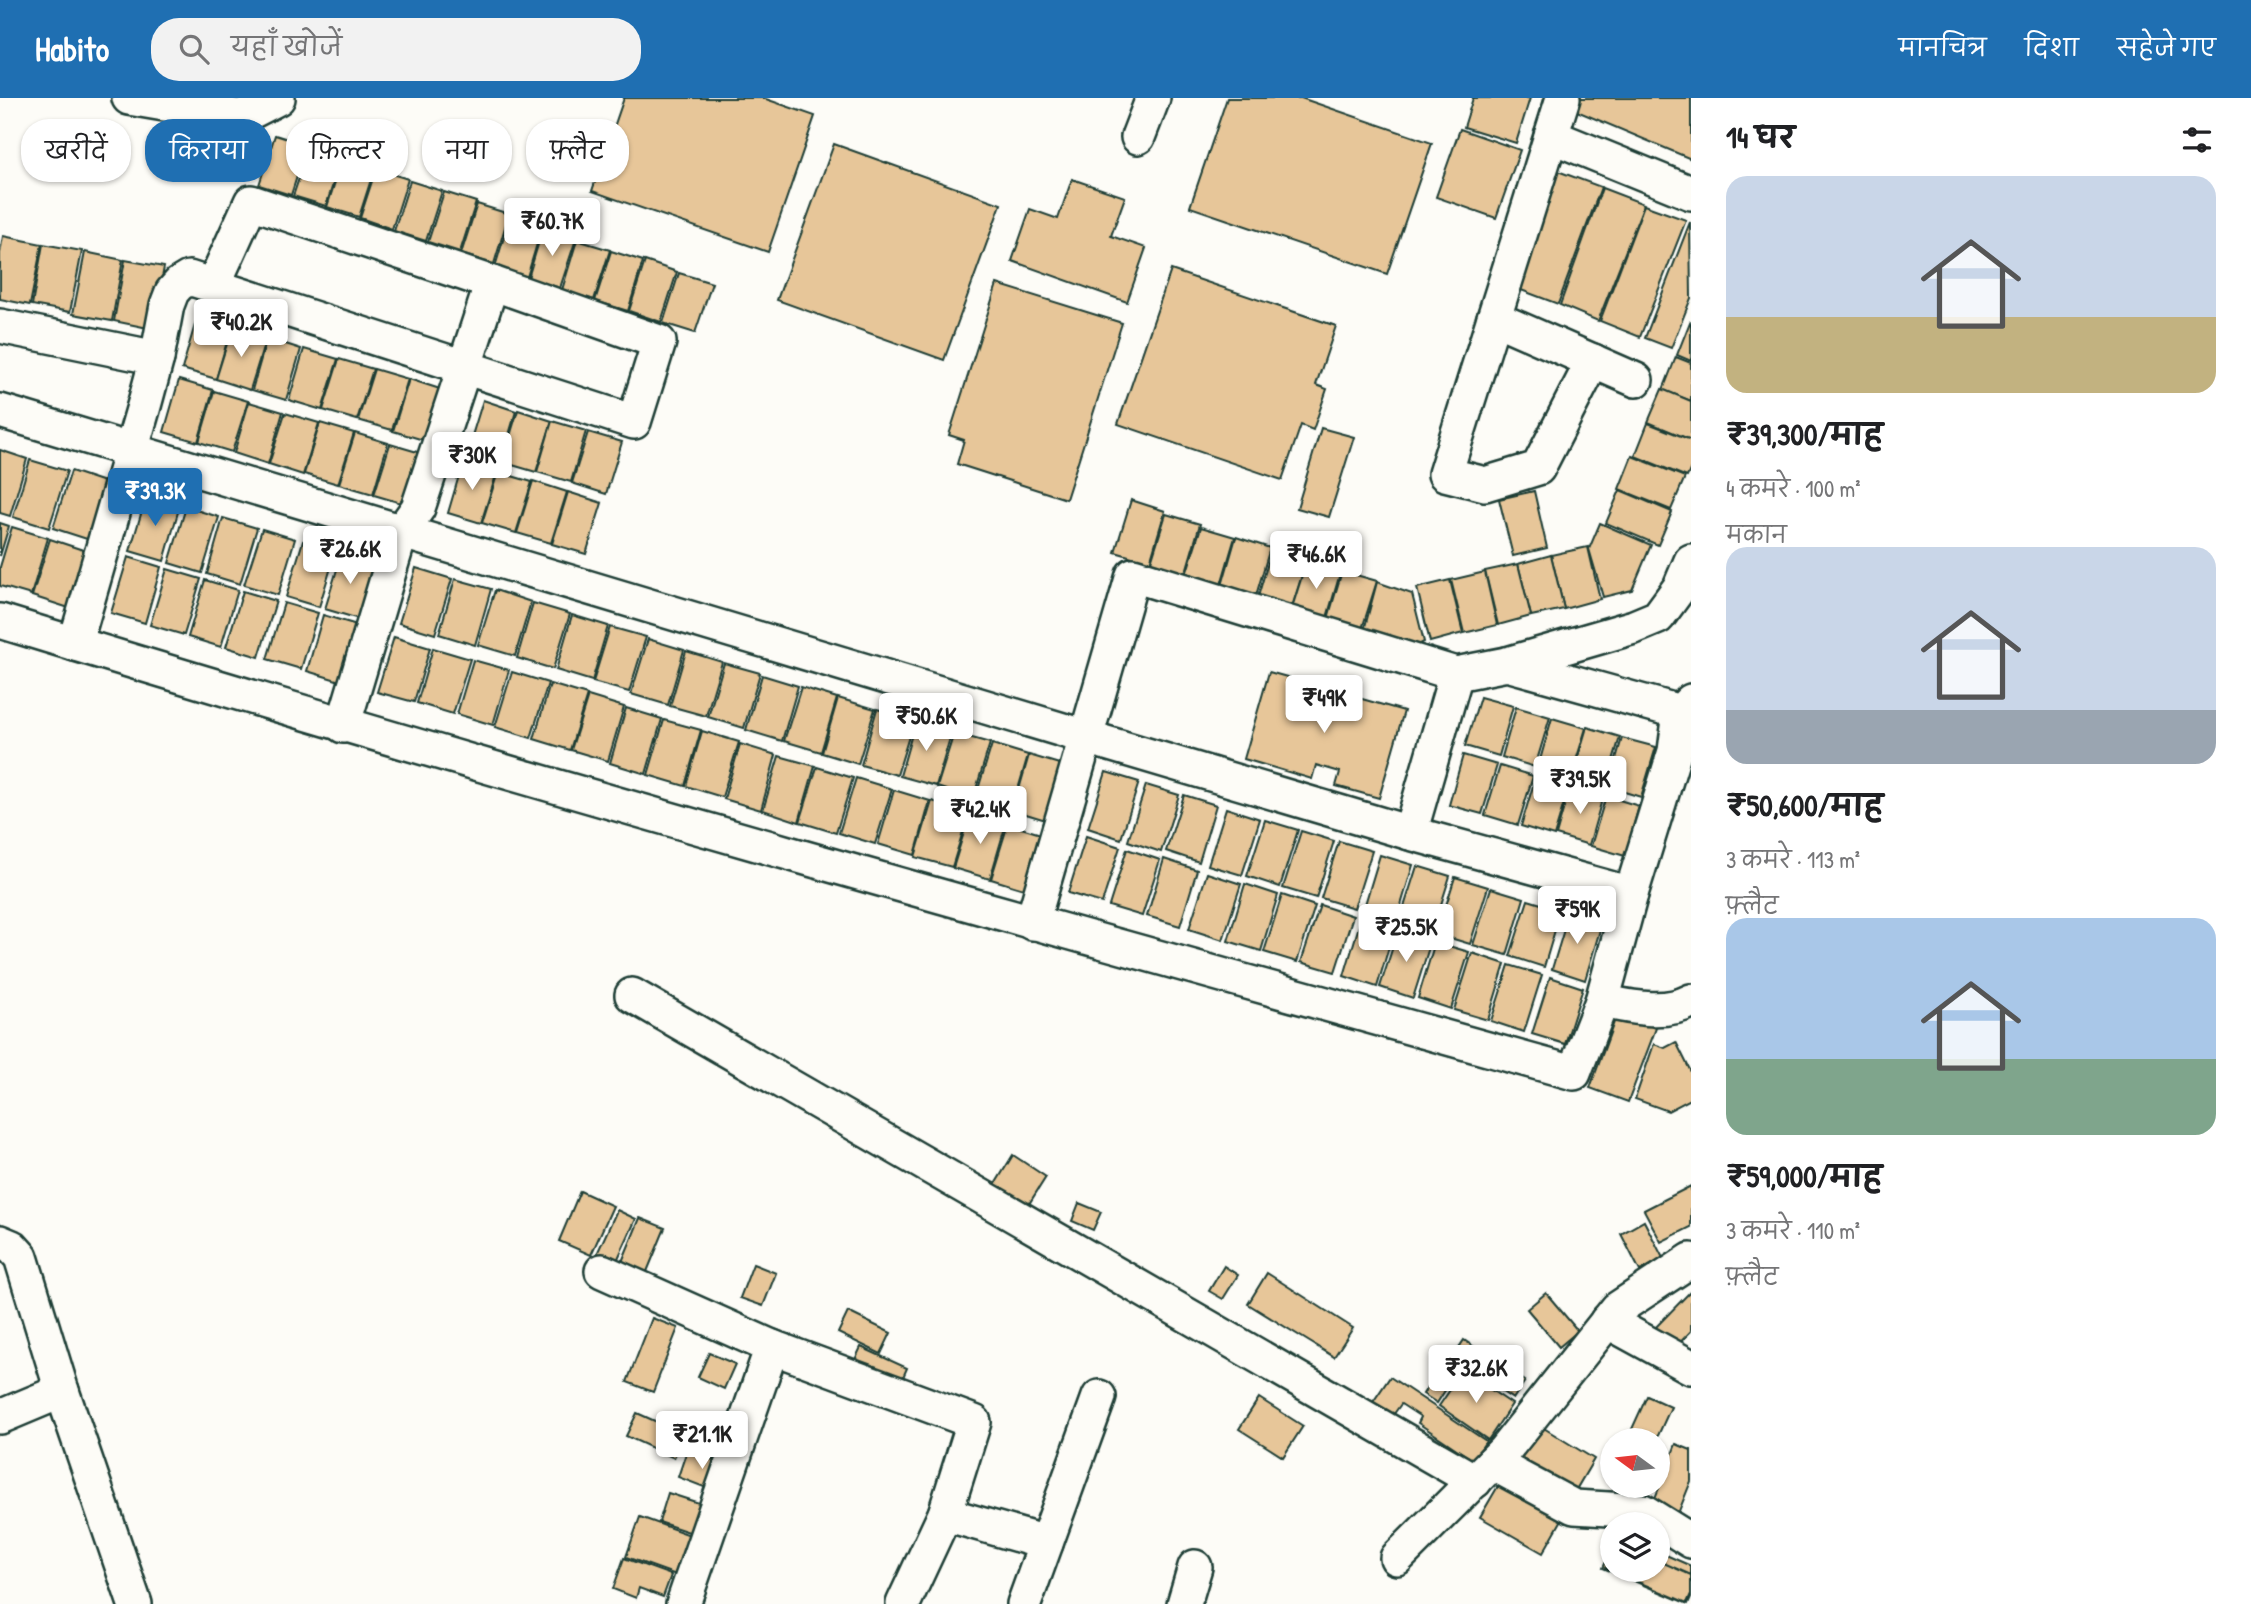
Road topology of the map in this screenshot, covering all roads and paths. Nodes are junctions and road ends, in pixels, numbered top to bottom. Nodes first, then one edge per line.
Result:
1 (129, 98) edge
2 (278, 98) edge
3 (1153, 98) edge
4 (1563, 98) edge
5 (1551, 136) junction
6 (1138, 137) dead end
7 (1691, 193) edge
8 (492, 283) junction
9 (213, 286) junction
10 (1494, 318) junction
11 (0, 326) edge
12 (157, 358) junction
13 (1593, 361) junction
14 (464, 366) junction
15 (1636, 380) dead end
16 (0, 411) edge
17 (131, 451) junction
18 (401, 532) junction
19 (1691, 561) edge
20 (0, 621) edge
21 (75, 644) junction
22 (1507, 664) junction
23 (1457, 674) junction
24 (1686, 707) edge
25 (343, 726) junction
26 (1086, 737) junction
27 (1683, 763) edge
28 (1410, 833) junction
29 (1631, 894) junction
30 (1032, 923) junction
31 (632, 995) dead end
32 (1602, 1001) junction
33 (1691, 1001) edge
34 (0, 1242) edge
35 (1691, 1259) edge
36 (601, 1271) dead end
37 (1607, 1321) junction
38 (772, 1347) junction
39 (1691, 1367) edge
40 (62, 1391) junction
41 (1099, 1397) dead end
42 (0, 1417) edge
43 (1483, 1472) junction
44 (945, 1514) junction
45 (1691, 1541) edge
46 (1046, 1543) junction
47 (1397, 1558) dead end
48 (1195, 1567) dead end
49 (135, 1604) edge
50 (683, 1604) edge
51 (903, 1604) edge
52 (1024, 1604) edge
53 (1184, 1604) edge

1 - 2 street
3 - 6 street
4 - 5 street
5 - 7 street
5 - 10 street
8 - 9 street
8 - 14 street
8 - 14 street
9 - 12 street
9 - 14 street
10 - 13 street
10 - 13 street
11 - 12 street
12 - 17 street
13 - 15 street
14 - 18 street
16 - 17 street
17 - 18 street
17 - 21 street
18 - 25 street
18 - 26 street
19 - 22 street
20 - 21 street
21 - 25 street
22 - 23 street
22 - 24 street
23 - 26 street
23 - 28 street
24 - 27 street
25 - 30 street
26 - 28 street
26 - 30 street
27 - 29 street
28 - 29 street
29 - 32 street
30 - 32 street
31 - 43 street
32 - 33 street
34 - 40 street
35 - 37 street
36 - 38 street
37 - 39 street
37 - 43 street
38 - 44 street
38 - 50 street
40 - 42 street
40 - 49 street
41 - 46 street
43 - 45 street
43 - 47 street
44 - 46 street
44 - 51 street
46 - 52 street
48 - 53 street

